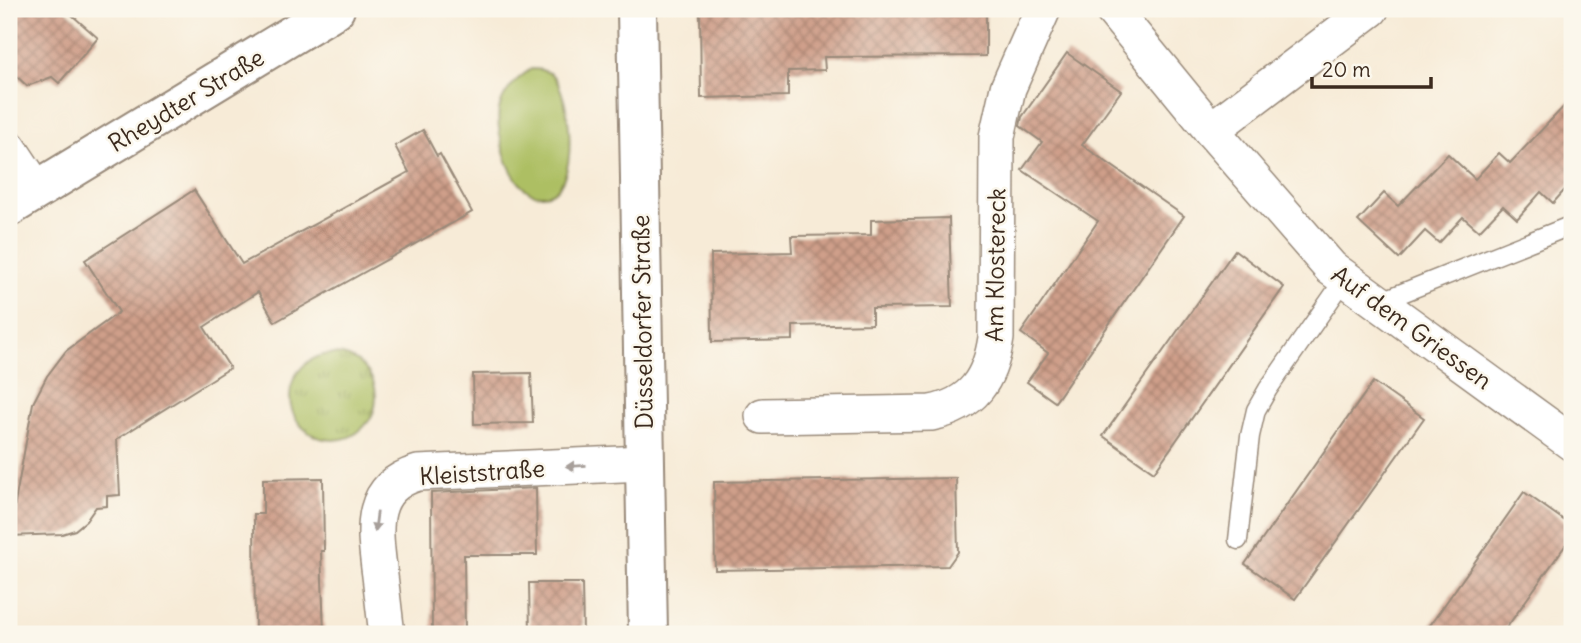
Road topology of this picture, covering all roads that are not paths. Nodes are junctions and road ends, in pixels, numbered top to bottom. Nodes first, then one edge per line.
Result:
1 (335, 9) edge
2 (637, 9) edge
3 (1043, 9) edge
4 (1112, 9) edge
5 (1371, 9) edge
6 (1211, 130) junction
7 (9, 148) edge
8 (23, 199) edge
9 (1572, 225) edge
10 (1344, 280) junction
11 (1376, 303) junction
12 (763, 416) dead end
13 (1572, 443) edge
14 (644, 463) junction
15 (1238, 540) dead end
16 (387, 634) edge
17 (648, 634) edge

1 - 8 street, Rheydter Straße
2 - 14 street, Düsseldorfer Straße
3 - 12 street, Am Klostereck
4 - 6 street
5 - 6 street
6 - 10 street, Auf dem Griessen
7 - 8 street, Rheydter Straße
9 - 11 lane
10 - 11 street, Auf dem Griessen
10 - 15 lane
11 - 13 street, Auf dem Griessen
14 -> 16 street, Kleiststraße
14 - 17 street, Düsseldorfer Straße

